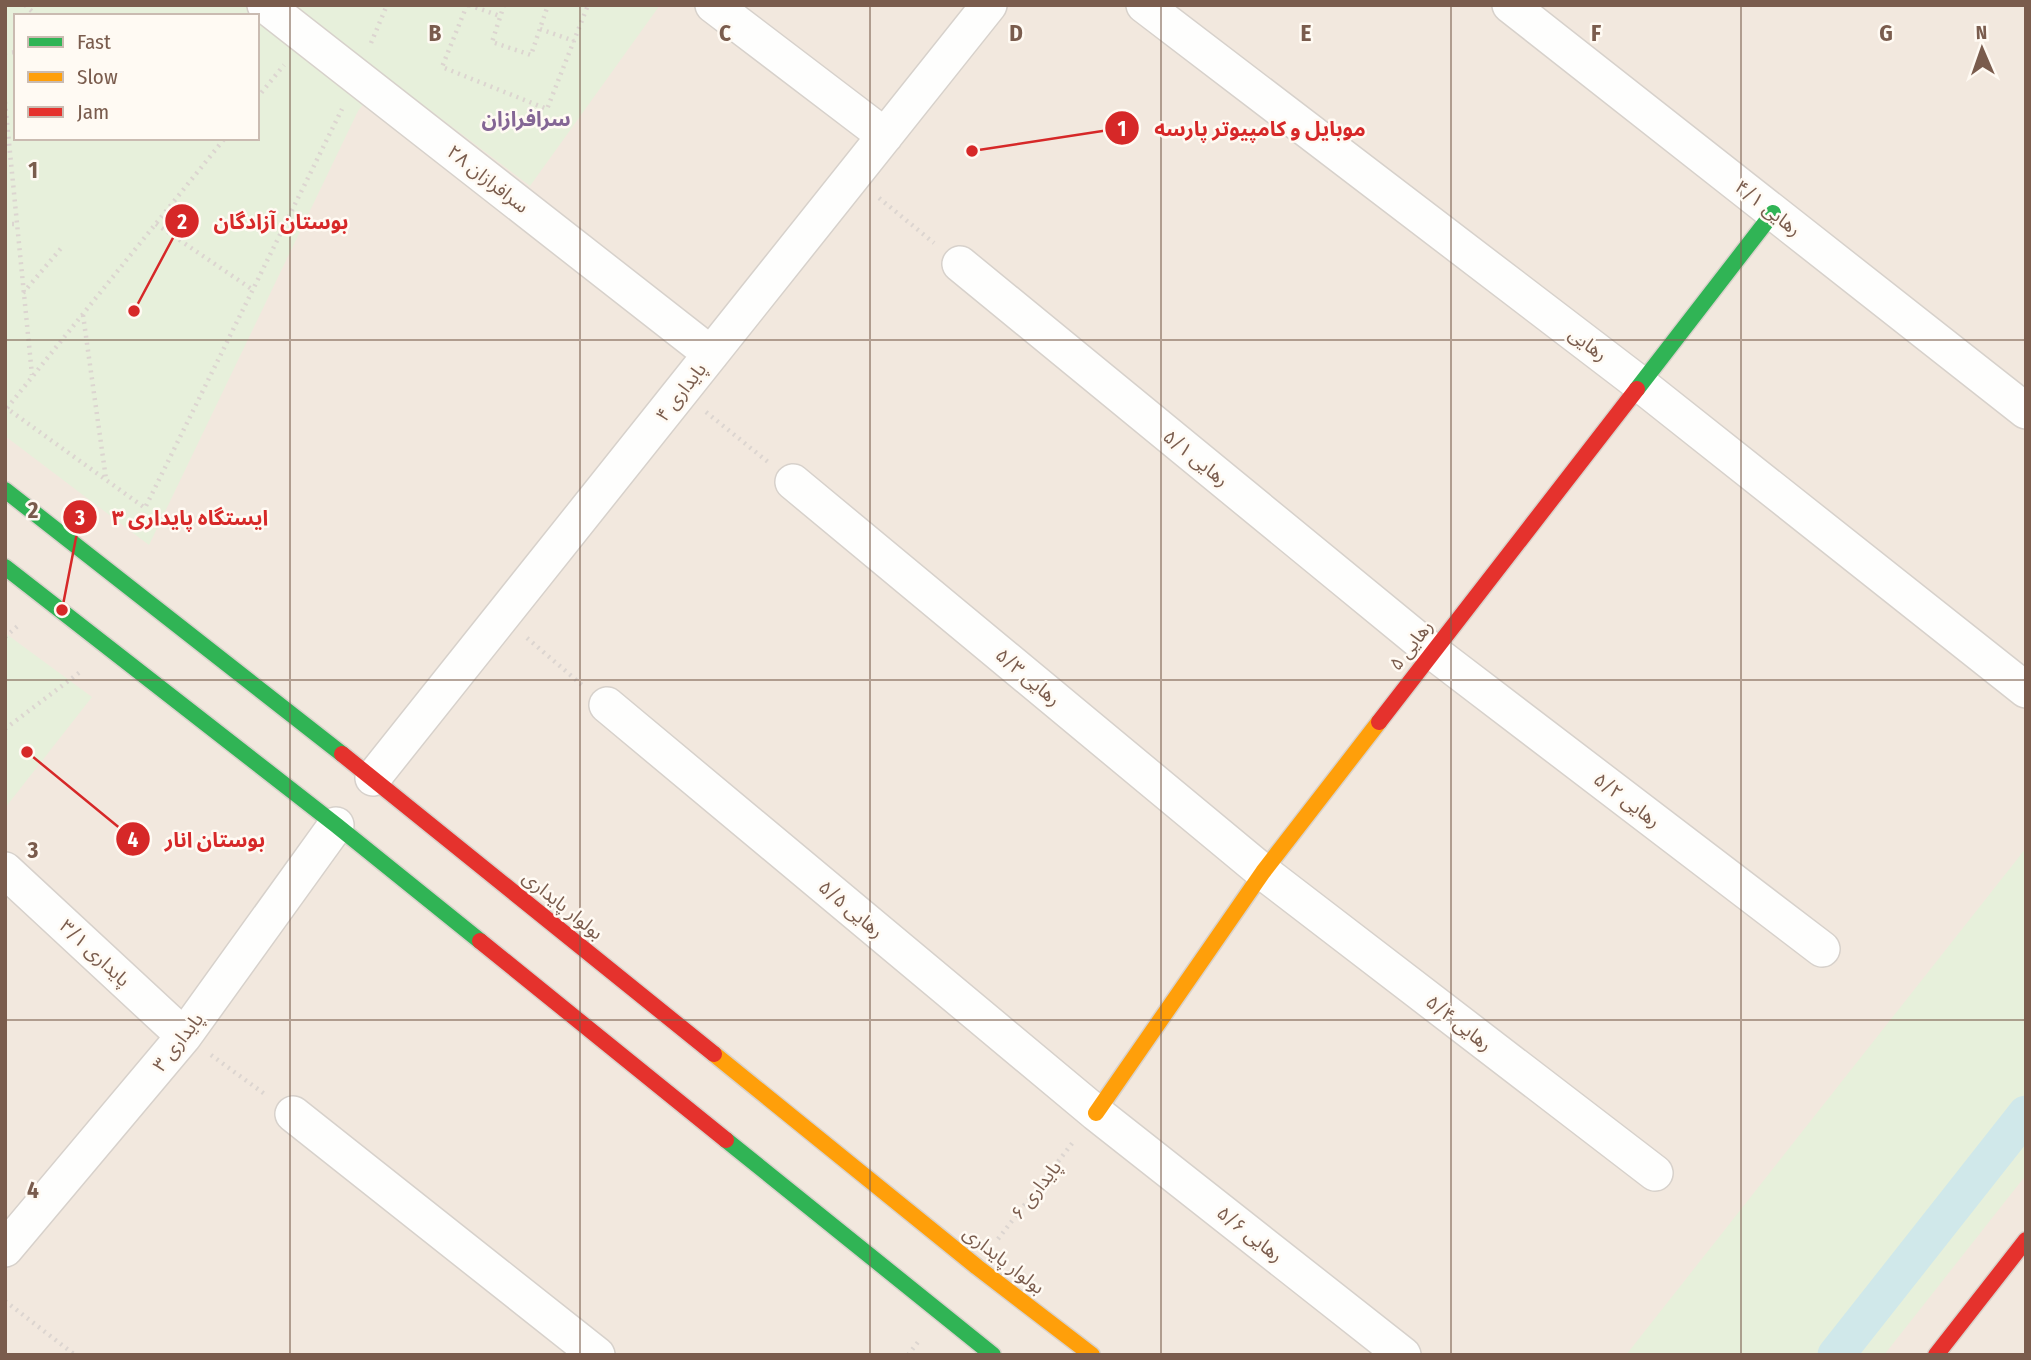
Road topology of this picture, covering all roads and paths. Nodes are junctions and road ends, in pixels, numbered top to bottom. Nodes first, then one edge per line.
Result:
1 (265, 5) edge
2 (387, 5) edge
3 (468, 5) edge
4 (504, 5) edge
5 (548, 5) edge
6 (589, 5) edge
7 (713, 5) edge
8 (989, 5) edge
9 (1144, 5) edge
10 (1510, 5) edge
11 (500, 16) junction
12 (540, 29) junction
13 (306, 37) junction
14 (574, 41) junction
15 (358, 78) junction
16 (259, 96) edge
17 (5, 102) edge
18 (6, 120) edge
19 (885, 136) junction
20 (223, 140) edge
21 (852, 177) junction
22 (1773, 213) junction
23 (5, 224) edge
24 (17, 224) junction
25 (156, 224) junction
26 (63, 246) dead end
27 (960, 264) joint
28 (253, 290) junction
29 (23, 293) junction
30 (83, 314) junction
31 (711, 354) junction
32 (33, 376) junction
33 (1640, 384) junction
34 (681, 392) junction
35 (6, 407) edge
36 (2026, 411) edge
37 (106, 479) junction
38 (793, 482) joint
39 (5, 490) edge
40 (5, 566) edge
41 (502, 617) junction
42 (111, 648) junction
43 (1433, 652) junction
44 (2026, 690) edge
45 (607, 705) joint
46 (5, 729) edge
47 (370, 783) junction
48 (340, 820) junction
49 (5, 870) edge
50 (1263, 872) junction
51 (1822, 949) dead end
52 (184, 1036) junction
53 (1096, 1113) junction
54 (293, 1114) joint
55 (1655, 1173) dead end
56 (2026, 1240) edge
57 (5, 1248) edge
58 (977, 1267) junction
59 (5, 1301) edge
60 (75, 1355) edge
61 (597, 1355) edge
62 (993, 1355) edge
63 (1092, 1355) edge
64 (1403, 1355) edge
65 (1936, 1355) edge

1 - 13 street, سرافرازان ۲۸
2 - 15 path
3 - 11 path
3 - 14 path
4 - 11 path
5 - 12 path
6 - 14 path
7 - 19 street
8 - 19 street, پایداری ۴
9 - 33 street, رهایی
10 - 22 street, رهایی ۴/۱
11 - 12 path
12 - 14 path
13 - 15 street, سرافرازان ۲۸
13 - 16 path
15 - 28 path
15 - 31 street, سرافرازان ۲۸
17 - 18 path
18 - 24 path
19 - 21 street, پایداری ۴
20 - 25 path
21 - 27 path
21 - 31 street, پایداری ۴
22 - 33 street, رهایی ۵
22 - 36 street, رهایی ۴/۱
23 - 24 path
24 - 29 path
25 - 28 path
25 - 30 path
26 - 29 path
27 - 43 street, رهایی ۵/۱
28 - 37 path
29 - 32 path
30 - 32 path
30 - 37 path
31 - 34 street, پایداری ۴
32 - 35 path
33 - 43 street, رهایی ۵
33 - 44 street, رهایی
34 - 38 path
34 - 41 street, پایداری ۴
35 - 37 path
38 - 50 street, رهایی ۵/۳
39 - 47 street, بولوار پایداری
40 - 42 street
41 - 45 path
41 - 47 street, پایداری ۴
42 - 46 path
42 - 48 street
43 - 50 street, رهایی ۵
43 - 51 street, رهایی ۵/۲
45 - 53 street, رهایی ۵/۵
47 - 58 street, بولوار پایداری
48 - 52 street, پایداری ۳
48 - 62 street
49 - 52 street, پایداری ۳/۱
50 - 53 street, رهایی ۵
50 - 55 street, رهایی ۵/۴
52 - 54 path
52 - 57 street, پایداری ۳
53 - 58 path, پایداری ۶
53 - 64 street, رهایی ۵/۶
54 - 61 street
56 - 65 street
58 - 63 street, بولوار پایداری
59 - 60 path

